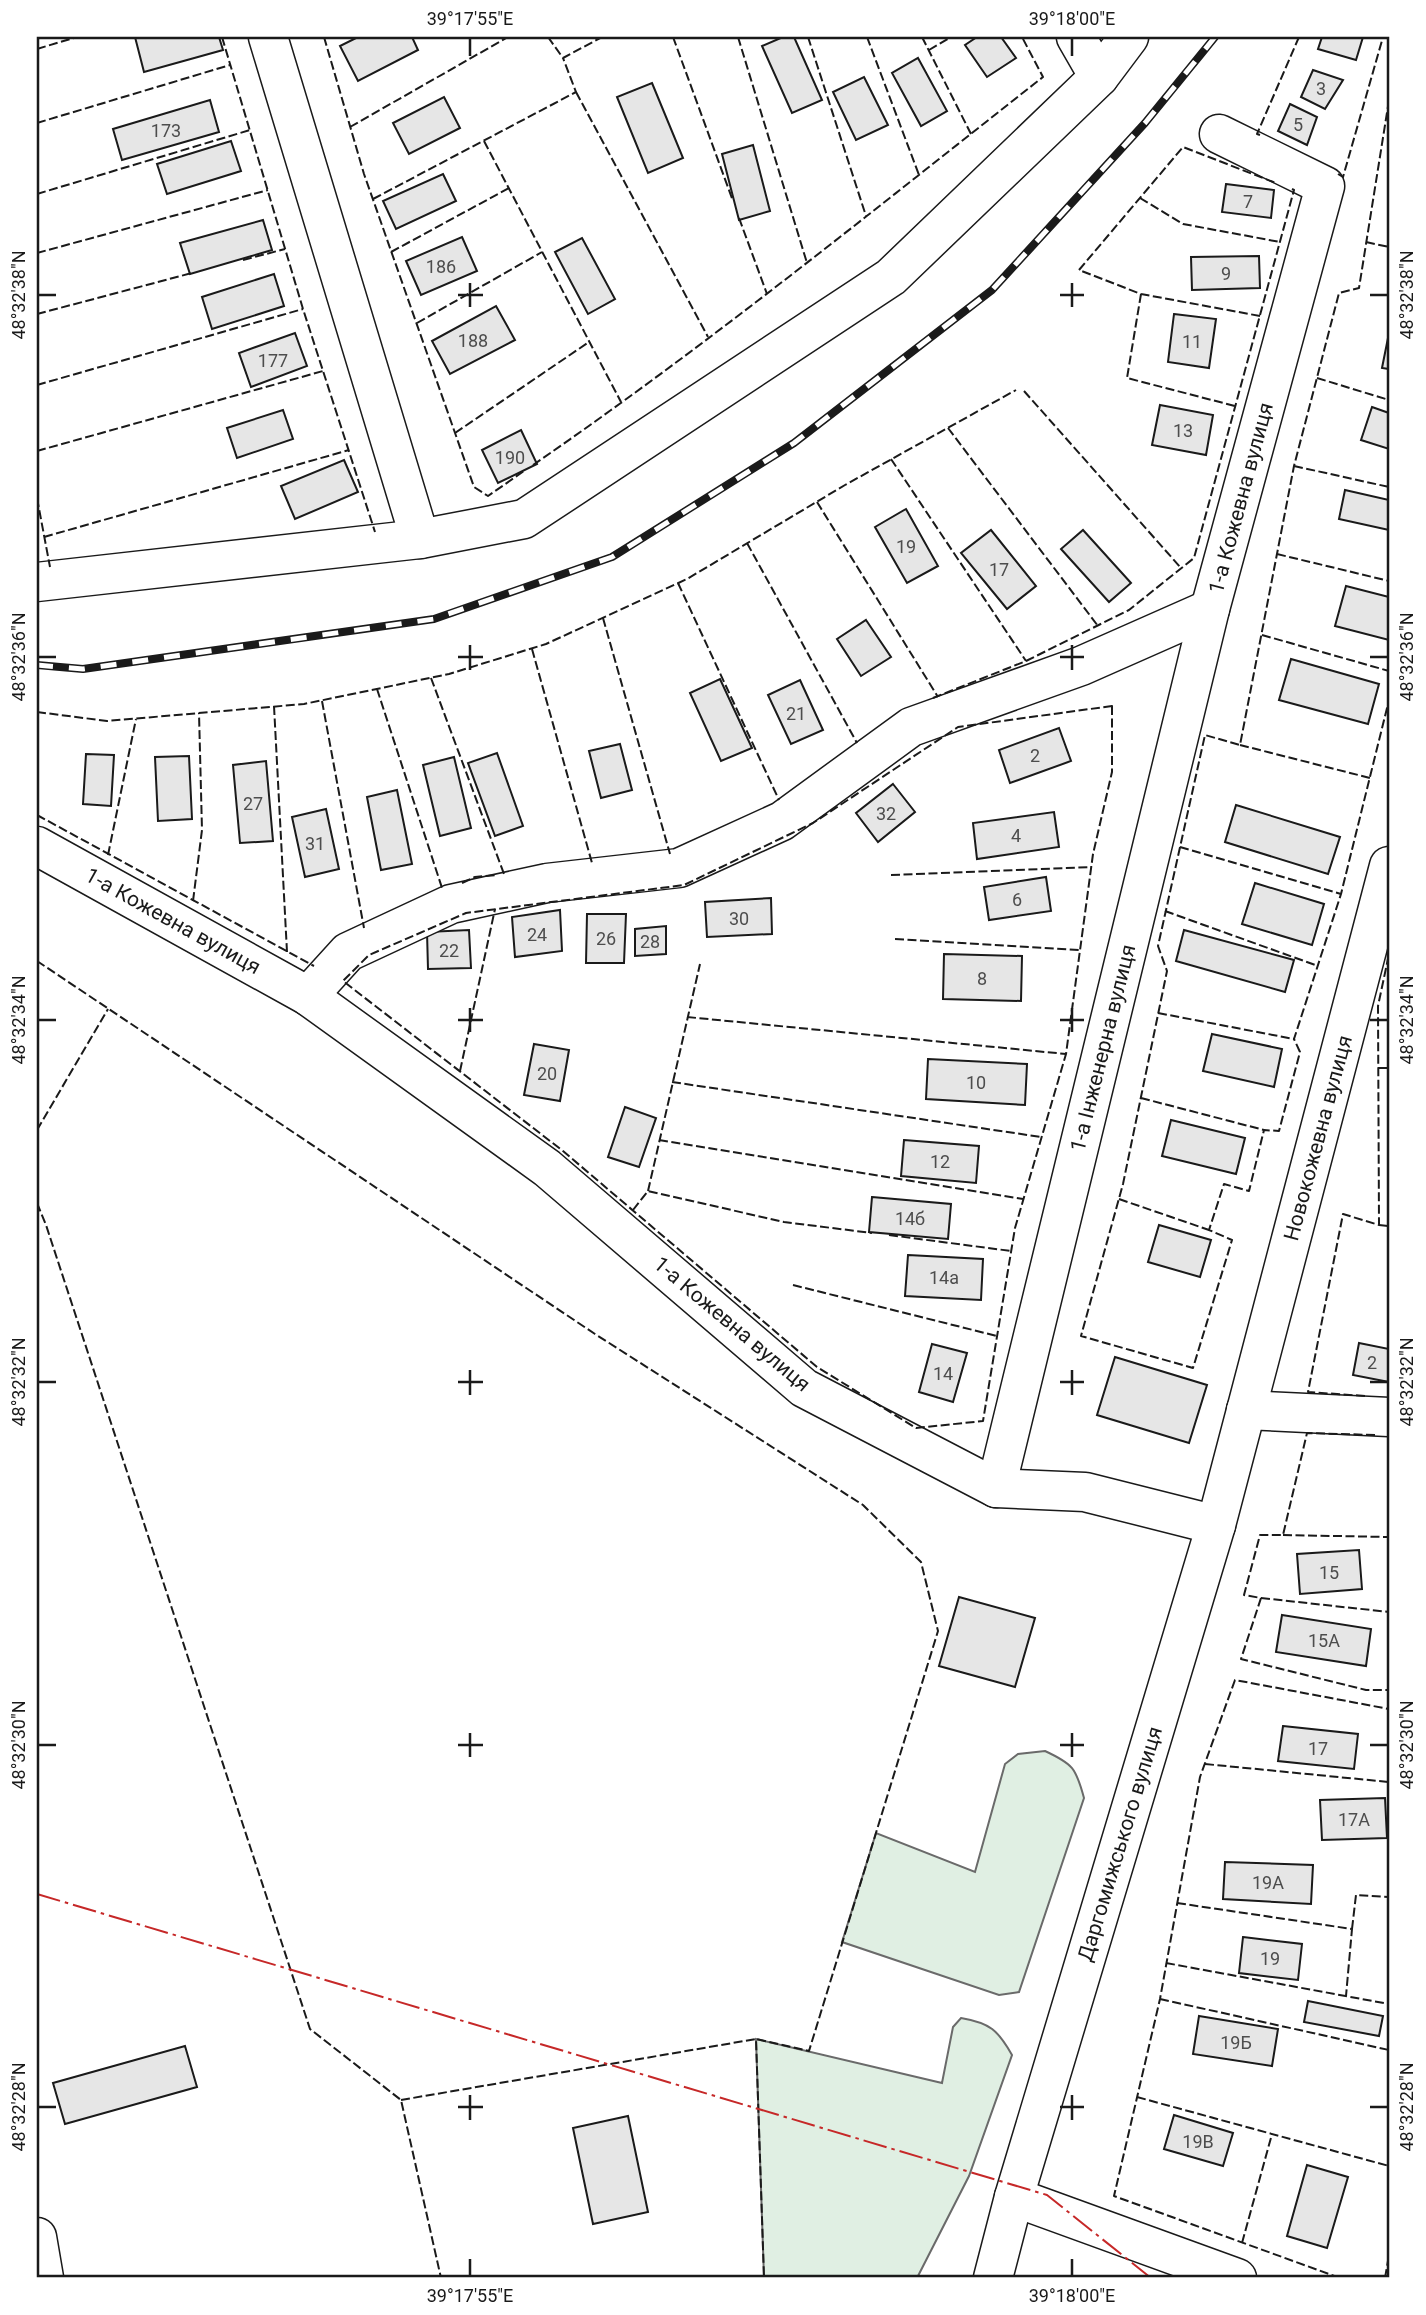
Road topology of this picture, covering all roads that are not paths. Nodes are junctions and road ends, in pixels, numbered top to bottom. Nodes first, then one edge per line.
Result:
1 (268, 37) edge
2 (1076, 37) edge
3 (1129, 37) edge
4 (1099, 77) junction
5 (1219, 134) dead end
6 (421, 539) junction
7 (37, 582) edge
8 (1210, 609) junction
9 (37, 845) edge
10 (1389, 866) edge
11 (308, 996) junction
12 (1246, 1410) junction
13 (1389, 1417) edge
14 (996, 1488) junction
15 (1216, 1525) junction
16 (1014, 2197) junction
17 (37, 2237) edge
18 (44, 2278) edge
19 (993, 2278) edge
20 (1237, 2278) edge

1 - 6 street
2 - 4 street
3 - 4 street
4 - 6 street
5 - 8 street, 1-а Кожевна вулиця
6 - 7 street
8 - 11 street, 1-а Кожевна вулиця
8 - 14 street, 1-а Інженерна вулиця
9 - 11 street, 1-а Кожевна вулиця
10 - 12 street, Новокожевна вулиця
11 - 14 street, 1-а Кожевна вулиця
12 - 13 street
12 - 15 street, Даргомижського вулиця
14 - 15 street, 1-а Кожевна вулиця
15 - 16 street, Даргомижського вулиця
16 - 19 street, Даргомижського вулиця
16 - 20 street
17 - 18 street

